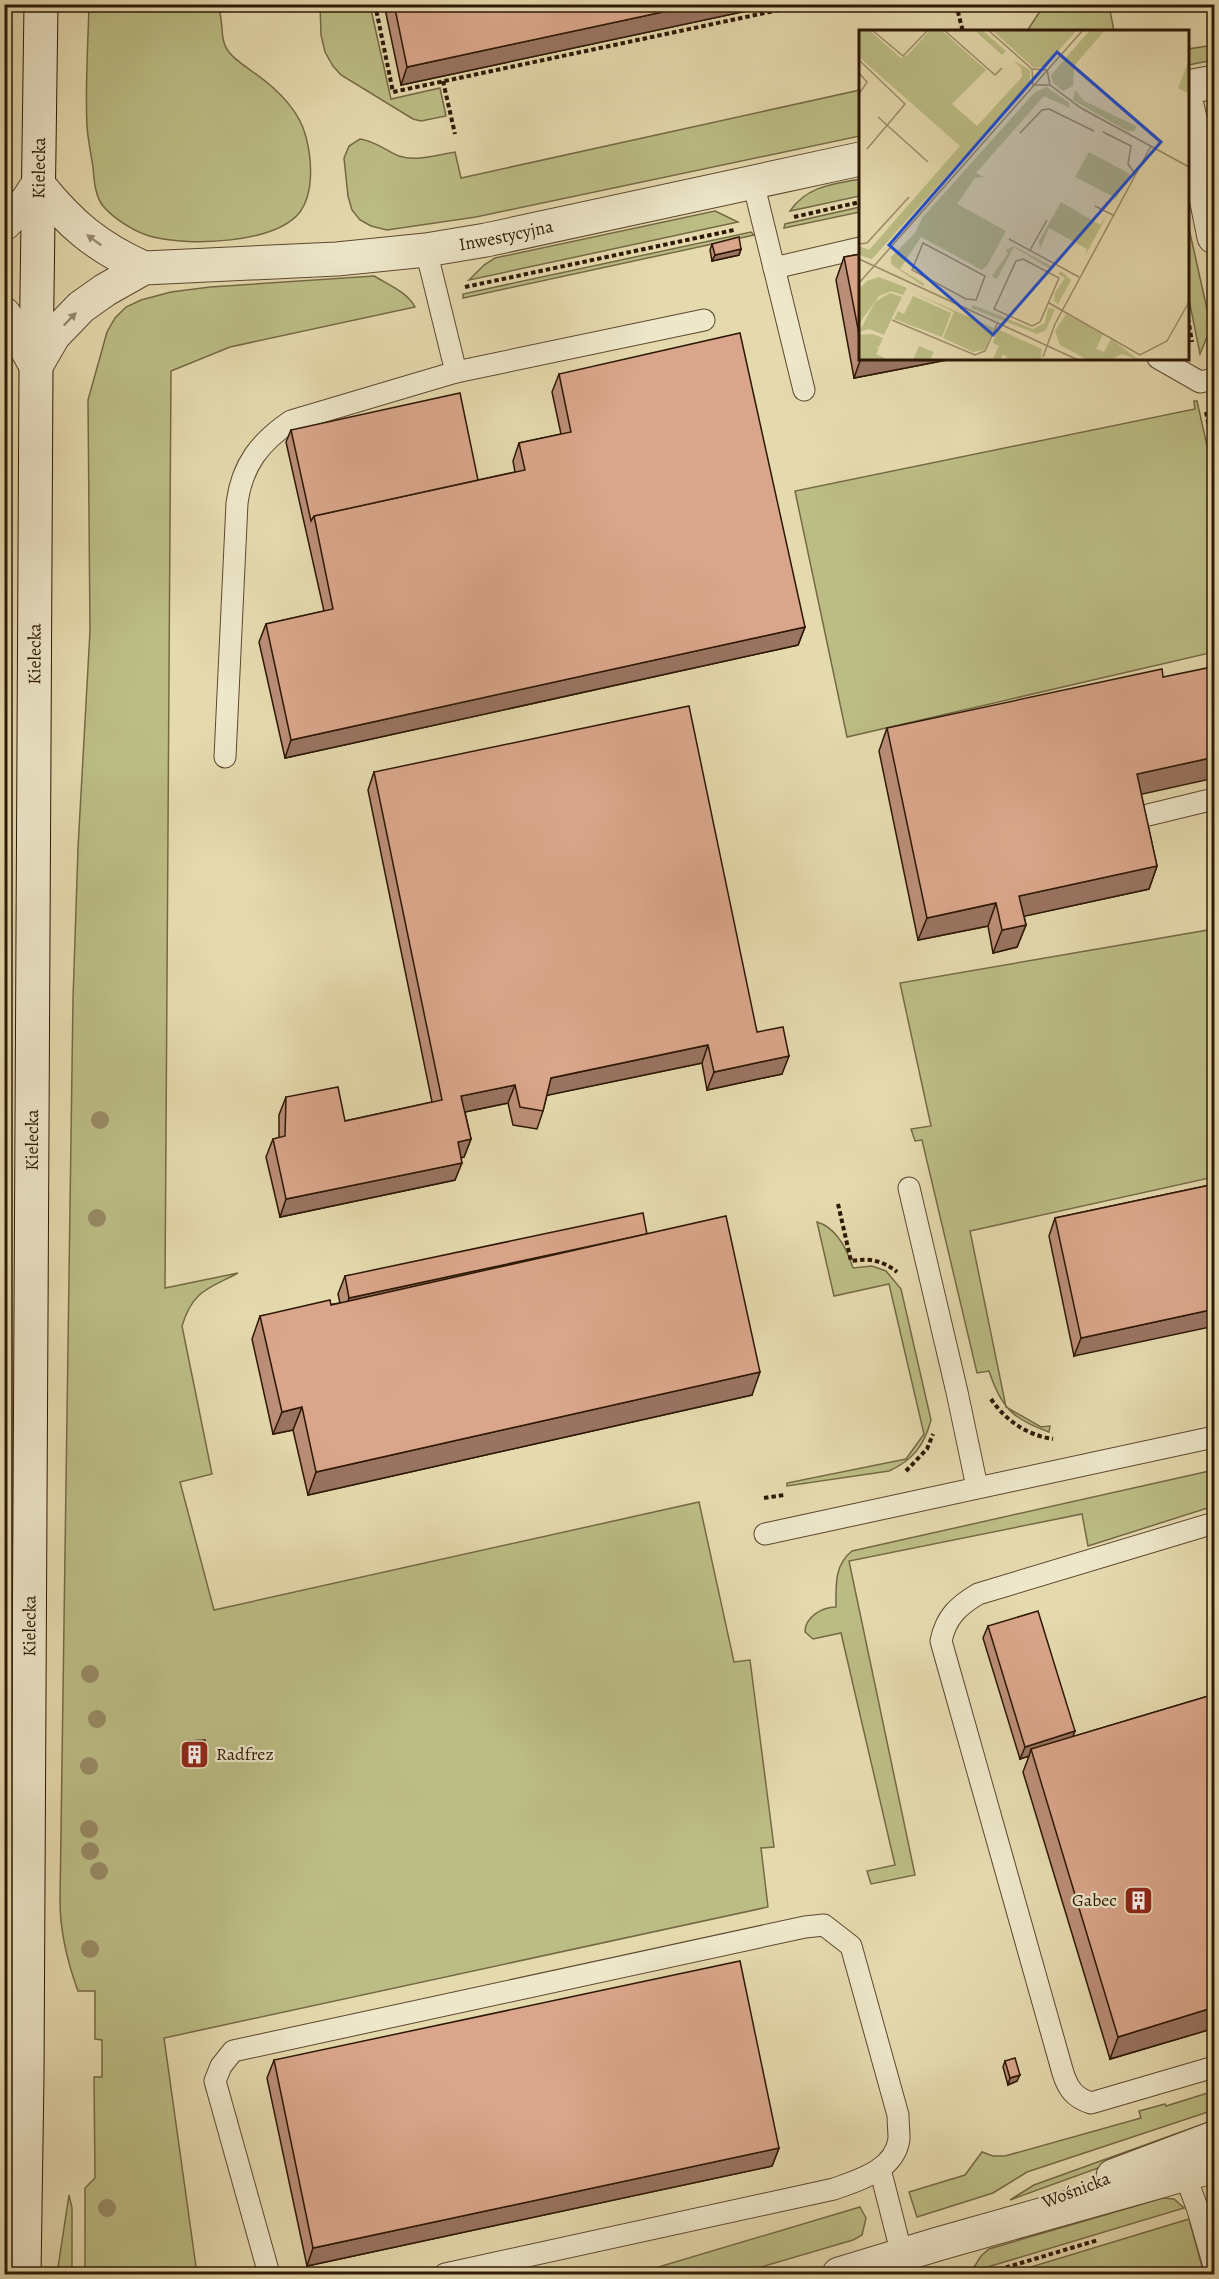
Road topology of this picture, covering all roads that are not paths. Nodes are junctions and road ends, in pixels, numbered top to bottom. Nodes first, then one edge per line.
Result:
1 (41, 4) edge
2 (1215, 82) edge
3 (1189, 87) edge
4 (1189, 114) edge
5 (859, 159) edge
6 (753, 182) junction
7 (38, 184) junction
8 (4, 224) edge
9 (1215, 237) edge
10 (859, 248) edge
11 (426, 250) junction
12 (144, 268) junction
13 (774, 268) junction
14 (4, 314) edge
15 (704, 320) dead end
16 (1162, 360) edge
17 (36, 366) junction
18 (456, 372) junction
19 (1215, 378) edge
20 (804, 390) dead end
21 (225, 757) dead end
22 (1215, 799) edge
23 (1148, 815) edge
24 (909, 1188) dead end
25 (1215, 1437) edge
26 (977, 1487) junction
27 (1215, 1523) edge
28 (765, 1534) dead end
29 (1215, 2067) edge
30 (1215, 2138) edge
31 (1192, 2165) edge
32 (880, 2169) junction
33 (902, 2255) junction
34 (1215, 2266) edge
35 (24, 2274) edge
36 (269, 2274) edge
37 (445, 2274) edge
38 (839, 2274) edge

1 - 7 main road, Kielecka
2 - 3 main road
4 - 9 main road
5 - 6 main road, Inwestycyjna
6 - 11 main road, Inwestycyjna
6 - 13 lane
7 - 8 main road
12 -> 7 main road, Inwestycyjna
7 - 17 main road, Kielecka
10 - 13 lane
11 - 12 main road, Inwestycyjna
11 - 18 lane
17 -> 12 main road, Inwestycyjna
13 - 20 lane
14 - 17 main road
15 - 18 lane
16 - 19 lane
17 - 35 main road, Kielecka
18 - 21 lane
22 - 23 lane
24 - 26 lane
25 - 26 lane
26 - 28 lane
27 - 29 lane
30 - 31 main road, Wośnicka
31 - 33 main road, Wośnicka
31 - 34 lane
32 - 33 lane
32 - 36 lane
32 - 37 lane
33 - 38 main road, Wośnicka

